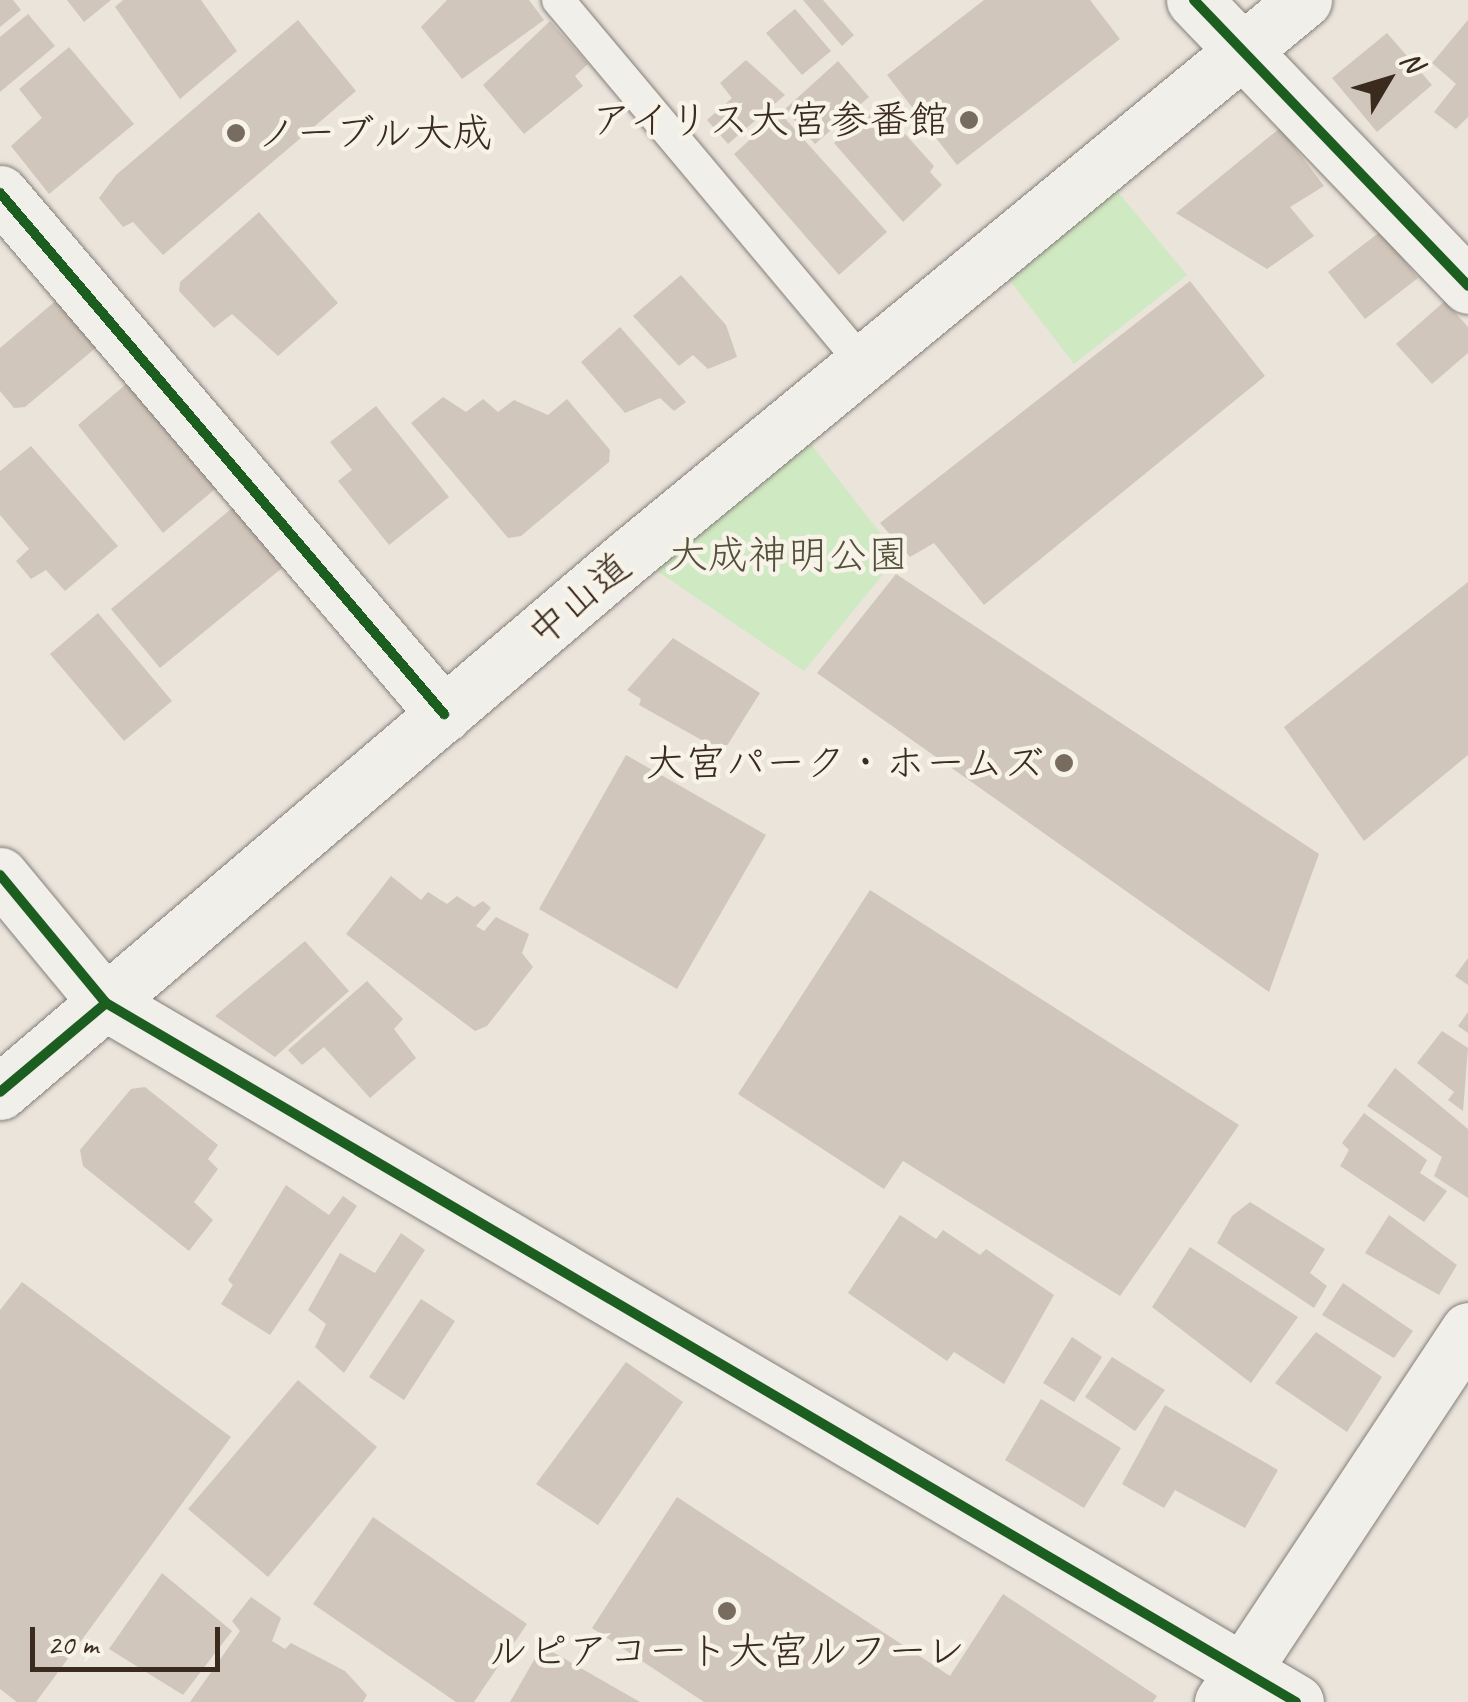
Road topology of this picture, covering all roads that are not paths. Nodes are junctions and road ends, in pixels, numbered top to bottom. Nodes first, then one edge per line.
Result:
1 (558, 0) edge
2 (1194, 0) edge
3 (1304, 0) edge
4 (1242, 52) junction
5 (0, 193) edge
6 (1468, 286) edge
7 (864, 364) junction
8 (444, 714) junction
9 (0, 875) edge
10 (106, 1003) junction
11 (0, 1092) edge
12 (1468, 1330) edge
13 (1234, 1686) edge
14 (1296, 1702) edge

1 - 7 lane
2 - 4 main road
3 - 4 main road, 中山道
4 - 6 main road
4 - 7 main road, 中山道
5 - 8 main road
7 - 8 main road, 中山道
8 - 10 main road, 中山道
9 - 10 main road
10 - 11 main road, 中山道
10 - 13 main road
12 - 13 main road
13 - 14 main road

